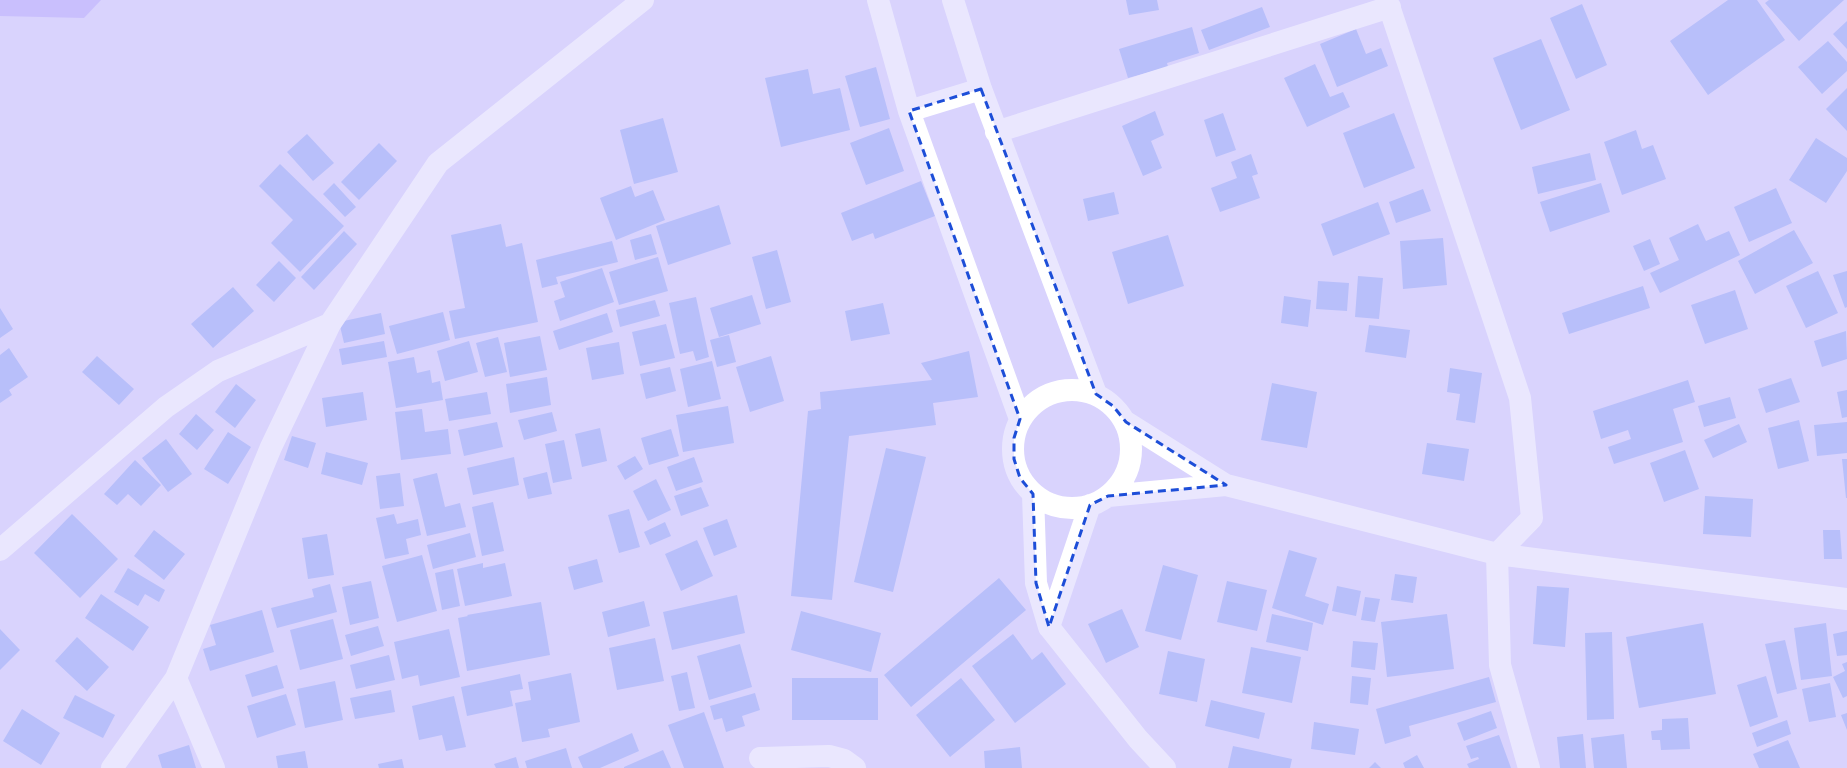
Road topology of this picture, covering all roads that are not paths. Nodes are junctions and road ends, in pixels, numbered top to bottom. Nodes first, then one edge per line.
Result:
1 (643, 0) edge
2 (878, 0) edge
3 (953, 0) edge
4 (1389, 4) edge
5 (981, 89) junction
6 (909, 111) junction
7 (996, 132) junction
8 (330, 324) junction
9 (1096, 394) junction
10 (1020, 419) junction
11 (1126, 422) junction
12 (1226, 485) junction
13 (1033, 494) junction
14 (1099, 501) junction
15 (0, 550) edge
16 (1497, 554) junction
17 (1847, 599) edge
18 (1049, 627) junction
19 (176, 678) junction
20 (760, 758) dead end
21 (112, 768) edge
22 (214, 768) edge
23 (855, 768) edge
24 (1164, 768) edge
25 (1529, 768) edge

1 - 8 street
2 - 6 street
3 - 5 street
4 - 7 street
4 - 16 street
5 - 6 street
5 - 7 street
6 - 10 street
7 - 9 street
8 - 15 street
8 - 19 street
9 - 10 street
9 - 11 street
10 - 13 street
11 - 12 street
11 - 14 street
12 - 14 street
12 - 16 street
13 - 14 street
13 - 18 street
14 - 18 street
16 - 17 street
16 - 25 street
18 - 24 street
19 - 21 street
19 - 22 street
20 - 23 street

